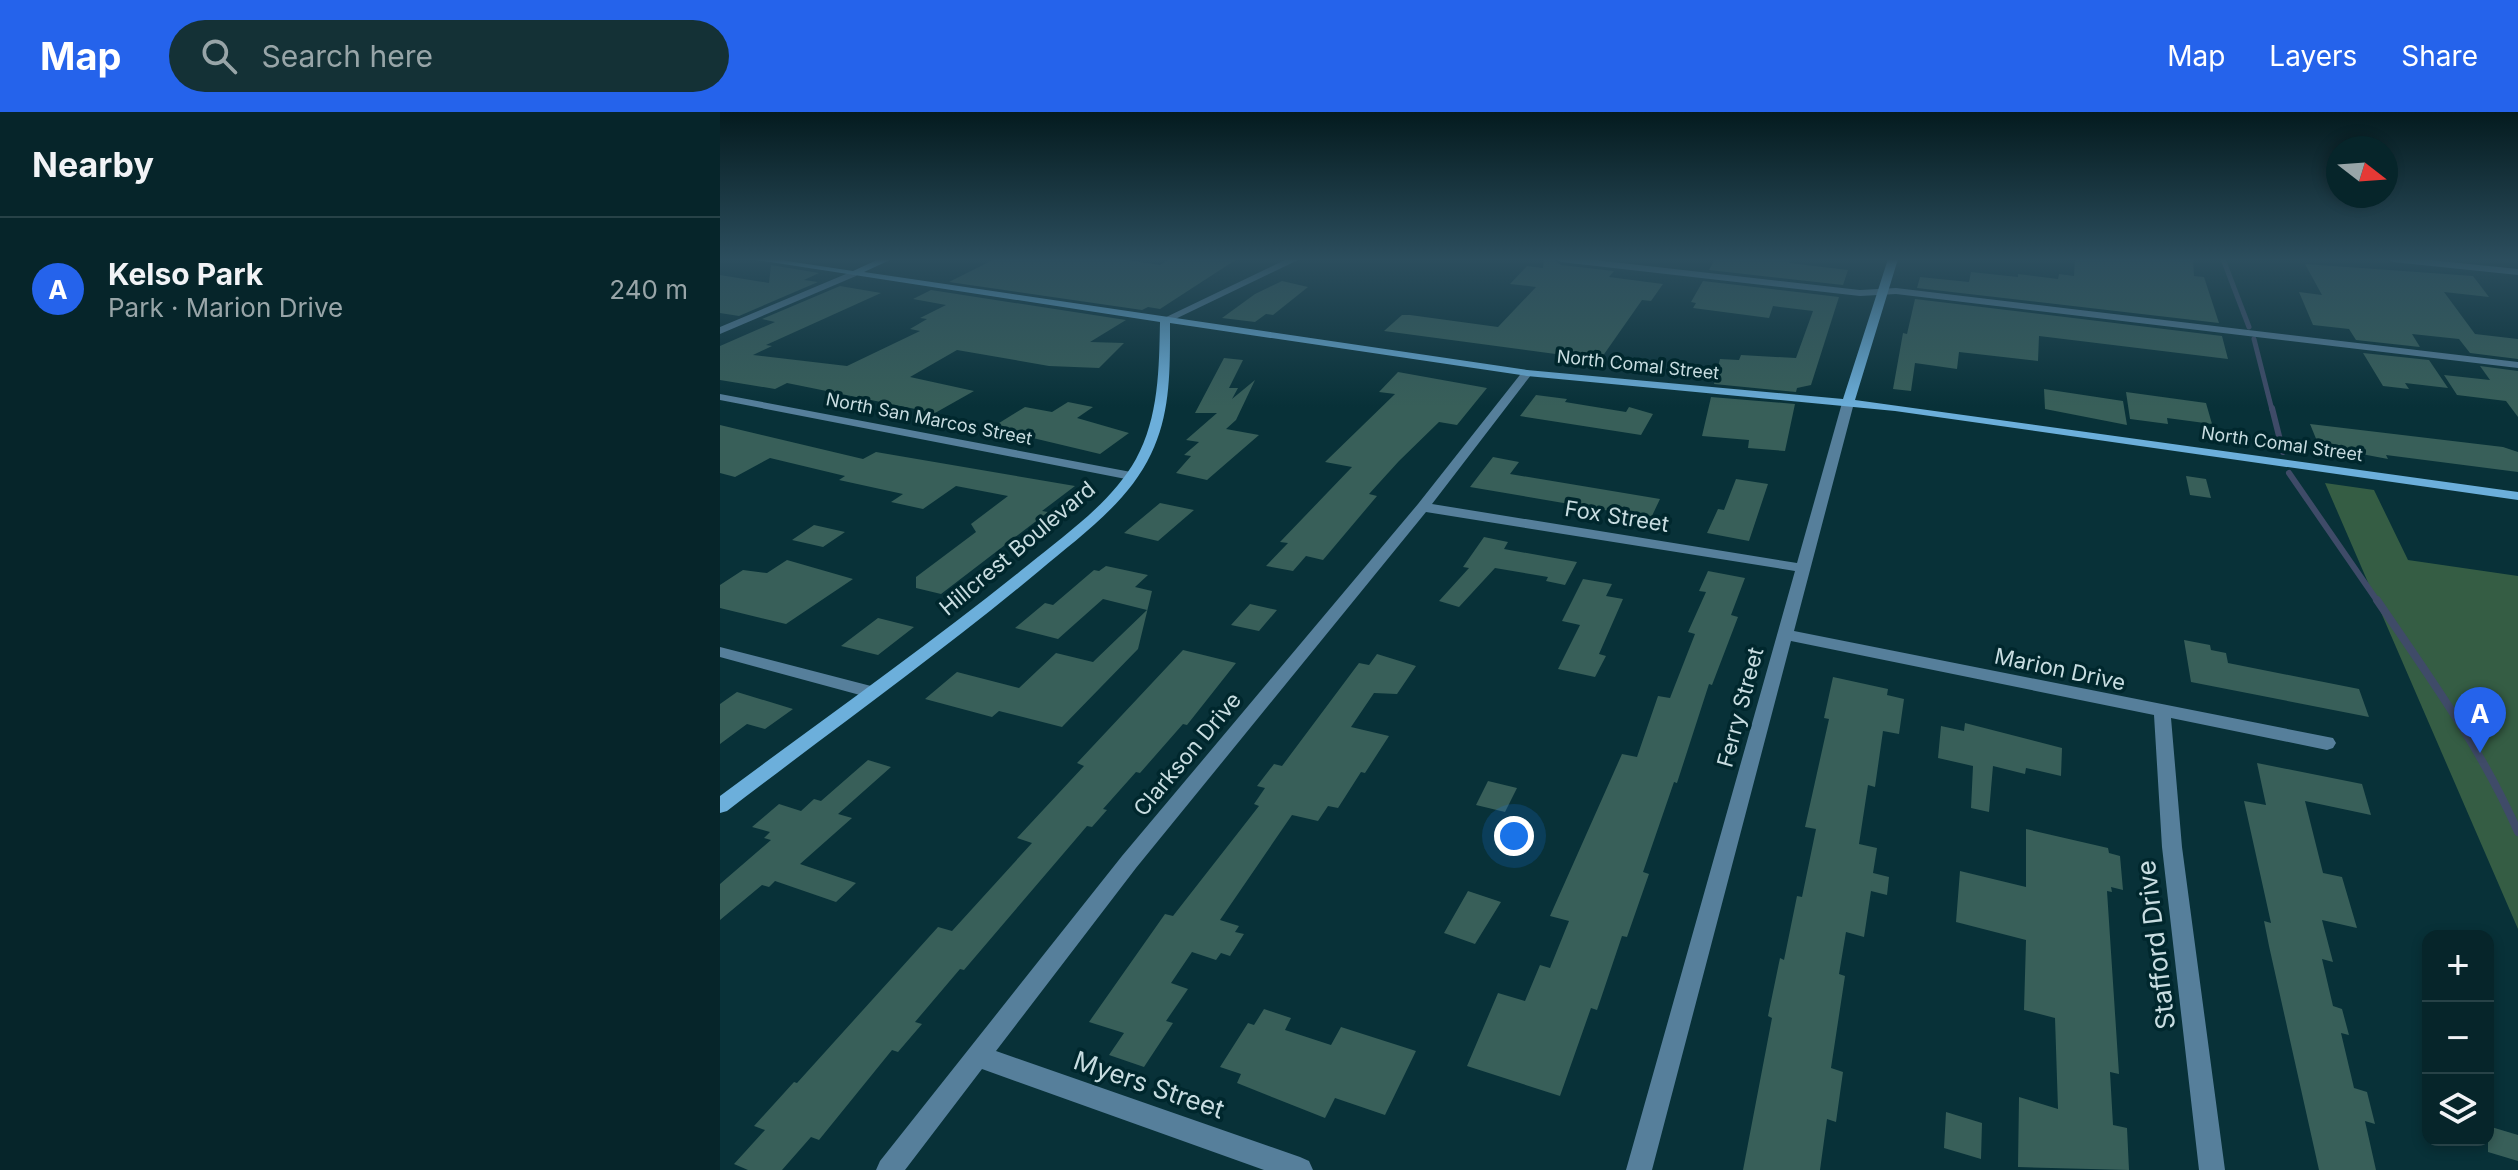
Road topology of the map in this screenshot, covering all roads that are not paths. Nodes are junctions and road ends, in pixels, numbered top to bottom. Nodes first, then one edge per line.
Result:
1 (773, 308) edge
2 (1086, 308) edge
3 (1190, 308) edge
4 (1876, 308) edge
5 (2024, 308) edge
6 (1165, 320) junction
7 (720, 331) edge
8 (2518, 365) edge
9 (1527, 373) junction
10 (720, 397) edge
11 (1848, 403) junction
12 (1131, 476) junction
13 (2518, 496) edge
14 (1423, 507) junction
15 (1803, 568) junction
16 (1785, 635) junction
17 (720, 652) edge
18 (871, 692) junction
19 (2162, 712) junction
20 (2327, 743) dead end
21 (720, 806) edge
22 (979, 1057) junction
23 (889, 1170) edge
24 (1300, 1170) edge
25 (1639, 1170) edge
26 (2212, 1170) edge

1 - 7 street
2 - 6 street, North Comal Street
3 - 6 street
4 - 11 street, Ferry Street
5 - 8 street
6 - 9 street, North Comal Street
6 - 12 street, Hillcrest Boulevard
9 - 11 street, North Comal Street
9 - 14 street, Clarkson Drive
10 - 12 street, North San Marcos Street
11 - 13 street, North Comal Street
11 - 15 street, Ferry Street
12 - 18 street, Hillcrest Boulevard
14 - 15 street, Fox Street
14 - 22 street, Clarkson Drive
15 - 16 street, Ferry Street
16 - 19 street, Marion Drive
16 - 25 street, Ferry Street
17 - 18 street
18 - 21 street, Hillcrest Boulevard
19 - 20 street, Marion Drive
19 - 26 street, Stafford Drive
22 - 23 street, Clarkson Drive
22 - 24 street, Myers Street

